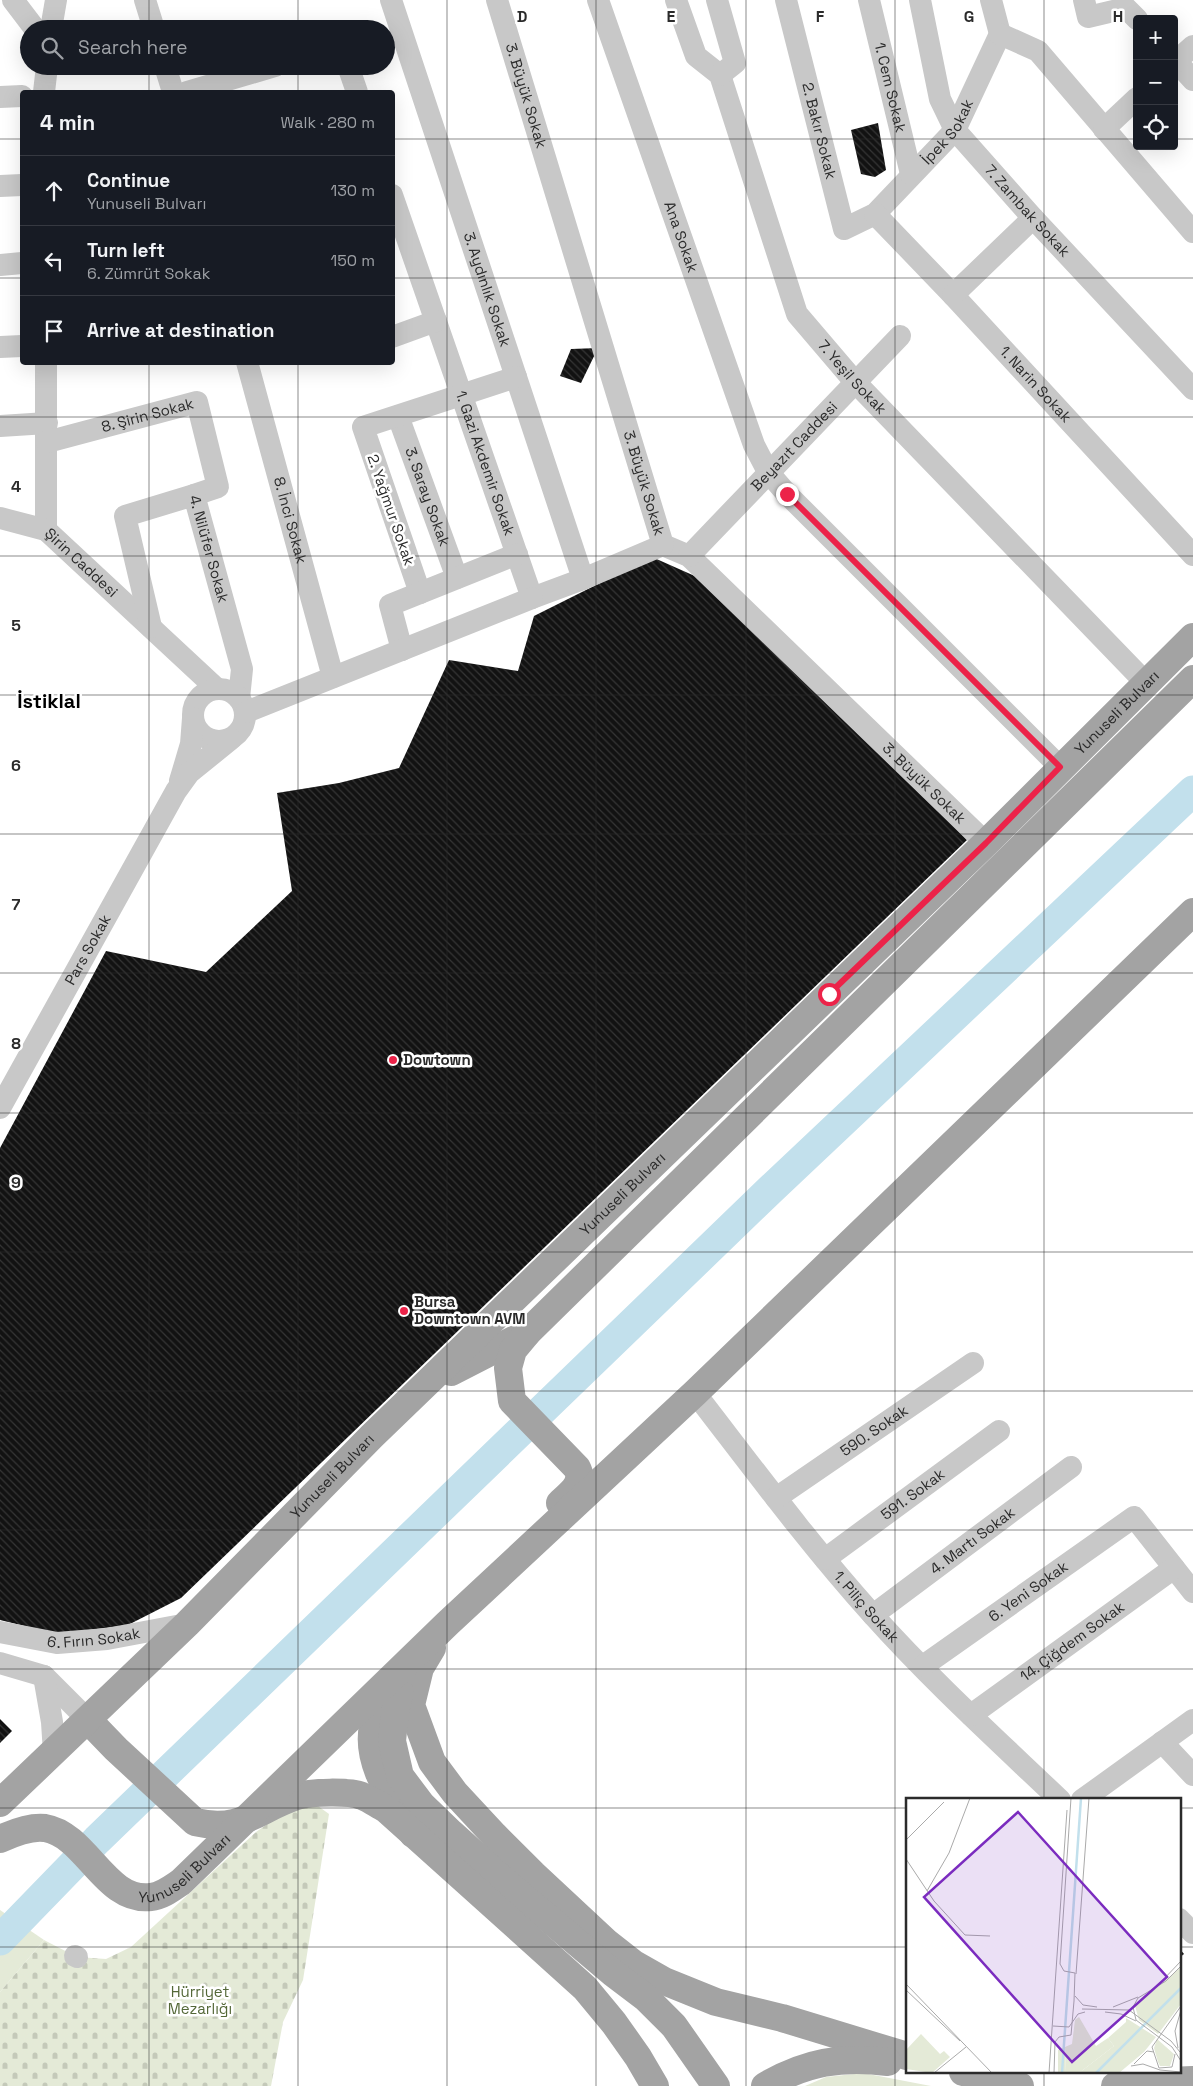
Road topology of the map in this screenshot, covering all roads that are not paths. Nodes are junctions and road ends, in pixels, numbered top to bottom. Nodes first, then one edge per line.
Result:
1 (13, 0) edge
2 (56, 0) edge
3 (145, 0) edge
4 (391, 0) edge
5 (496, 0) edge
6 (598, 0) edge
7 (676, 0) edge
8 (716, 0) edge
9 (786, 0) edge
10 (870, 0) edge
11 (920, 0) edge
12 (991, 0) edge
13 (1086, 8) edge
14 (1133, 15) edge
15 (29, 20) edge
16 (53, 20) edge
17 (151, 20) edge
18 (392, 20) edge
19 (1000, 34) junction
20 (395, 37) edge
21 (1193, 46) edge
22 (1176, 60) edge
23 (1178, 64) edge
24 (45, 75) edge
25 (168, 75) edge
26 (245, 75) edge
27 (351, 75) edge
28 (720, 75) junction
29 (1193, 80) edge
30 (44, 90) edge
31 (172, 90) edge
32 (194, 90) edge
33 (356, 90) edge
34 (20, 96) edge
35 (0, 98) edge
36 (1133, 102) edge
37 (1104, 129) junction
38 (955, 130) junction
39 (911, 174) junction
40 (20, 185) edge
41 (0, 186) edge
42 (395, 201) edge
43 (874, 214) junction
44 (1033, 218) junction
45 (1193, 232) edge
46 (20, 263) edge
47 (0, 264) edge
48 (953, 295) junction
49 (436, 321) junction
50 (395, 336) edge
51 (900, 336) dead end
52 (20, 346) edge
53 (0, 348) edge
54 (46, 365) edge
55 (248, 365) edge
56 (516, 378) junction
57 (856, 382) junction
58 (1193, 389) edge
59 (462, 394) junction
60 (398, 416) junction
61 (0, 426) edge
62 (47, 432) junction
63 (768, 472) junction
64 (194, 495) junction
65 (0, 518) edge
66 (46, 530) junction
67 (663, 545) junction
68 (517, 554) junction
69 (1193, 555) edge
70 (689, 556) junction
71 (457, 578) junction
72 (583, 579) junction
73 (420, 593) junction
74 (532, 598) junction
75 (151, 627) junction
76 (1193, 638) edge
77 (402, 650) junction
78 (333, 677) junction
79 (1193, 679) edge
80 (1146, 683) junction
81 (217, 689) junction
82 (242, 705) junction
83 (194, 718) junction
84 (231, 738) junction
85 (1060, 767) junction
86 (176, 791) junction
87 (986, 843) junction
88 (1193, 912) edge
89 (0, 1108) edge
90 (528, 1332) junction
91 (973, 1363) dead end
92 (695, 1393) junction
93 (416, 1394) junction
94 (999, 1431) dead end
95 (1071, 1467) dead end
96 (776, 1498) junction
97 (825, 1559) junction
98 (1174, 1568) junction
99 (1193, 1592) edge
100 (873, 1615) junction
101 (448, 1623) junction
102 (187, 1624) junction
103 (0, 1632) edge
104 (421, 1650) junction
105 (0, 1663) edge
106 (923, 1666) junction
107 (44, 1676) junction
108 (394, 1676) junction
109 (970, 1715) junction
110 (88, 1720) junction
111 (1193, 1720) edge
112 (1162, 1742) junction
113 (54, 1753) junction
114 (1193, 1775) edge
115 (1058, 1798) edge
116 (1085, 1798) edge
117 (0, 1803) edge
118 (245, 1821) junction
119 (413, 1834) junction
120 (0, 1839) edge
121 (1180, 1920) edge
122 (1193, 1933) edge
123 (906, 2056) edge
124 (906, 2064) edge
125 (970, 2074) edge
126 (1193, 2080) edge
127 (655, 2086) edge
128 (716, 2086) edge
129 (765, 2086) edge
130 (1020, 2086) edge
131 (1115, 2086) edge

1 - 15 street
2 - 16 street
3 - 17 street
4 - 18 street, 3. Aydınlık Sokak
5 - 67 street, 3. Büyük Sokak
6 - 63 street, Ana Sokak
7 - 28 street
8 - 28 street
9 - 43 street, 2. Bakır Sokak
10 - 39 street, 1. Cem Sokak
11 - 38 street, 7. Zambak Sokak
12 - 19 street
13 - 14 street
19 - 37 street
19 - 38 street, İpek Sokak
20 - 56 street, 3. Aydınlık Sokak
21 - 22 street
23 - 29 street
24 - 30 street
25 - 31 street
26 - 32 street
27 - 33 street
28 - 57 street, 7. Yeşil Sokak
34 - 35 street
36 - 37 street
37 - 45 street
38 - 39 street, İpek Sokak
38 - 44 street, 7. Zambak Sokak
39 - 43 street, İpek Sokak
40 - 41 street
42 - 49 street, 1. Gazi Akdemir Sokak
43 - 48 street, 1. Narin Sokak
44 - 48 street
44 - 58 street, 7. Zambak Sokak
46 - 47 street
48 - 69 street, 1. Narin Sokak
49 - 50 street
49 - 59 street, 1. Gazi Akdemir Sokak
51 - 57 street, Beyazıt Caddesi
52 - 53 street
54 - 62 street, Şirin Caddesi
55 - 78 street, 8. İnci Sokak
56 - 59 street
56 - 72 street, 3. Aydınlık Sokak
57 - 63 street, Beyazıt Caddesi
57 - 80 street, 7. Yeşil Sokak
59 - 60 street
59 - 68 street, 1. Gazi Akdemir Sokak
60 - 71 street, 3. Saray Sokak
60 - 73 street, 2. Yağmur Sokak
61 - 62 street
62 - 64 street, 8. Şirin Sokak
62 - 66 street, Şirin Caddesi
63 - 70 street, Beyazıt Caddesi
63 - 85 street, Ana Sokak
64 - 75 street, 4. Nilüfer Sokak
64 - 82 street, 4. Nilüfer Sokak
65 - 66 street
66 - 75 street, Şirin Caddesi
67 - 70 street, 3. Büyük Sokak
67 - 72 street
68 - 71 street
68 - 74 street, 1. Gazi Akdemir Sokak
70 - 87 street, 3. Büyük Sokak
71 - 73 street
72 - 74 street
73 - 77 street
74 - 77 street
75 - 81 street, Şirin Caddesi
76 - 80 main road, Yunuseli Bulvarı
77 - 78 street
78 - 82 street
79 - 90 main road, Yunuseli Bulvarı
80 - 85 main road, Yunuseli Bulvarı
81 - 82 street
81 - 83 street
82 - 84 street
83 - 84 street
83 - 86 street
84 - 86 street
85 - 87 main road, Yunuseli Bulvarı
86 - 89 street, Pars Sokak
87 - 93 main road, Yunuseli Bulvarı
88 - 92 main road
90 - 93 main road
90 - 108 main road
91 - 96 street, 590. Sokak
92 - 96 street, 1. Piliç Sokak
92 - 101 main road
93 - 102 main road, Yunuseli Bulvarı
94 - 97 street, 591. Sokak
95 - 100 street, 4. Martı Sokak
96 - 97 street, 1. Piliç Sokak
97 - 100 street, 1. Piliç Sokak
98 - 99 street
98 - 106 street, 6. Yeni Sokak
98 - 109 street, 14. Çiğdem Sokak
100 - 106 street, 1. Piliç Sokak
101 - 104 main road
101 - 123 main road
102 - 103 street, 6. Fırın Sokak
102 - 110 main road, Yunuseli Bulvarı
104 - 108 main road
104 - 128 main road
105 - 107 street
106 - 109 street, 1. Piliç Sokak
107 - 110 street
107 - 113 street
108 - 118 main road, Yunuseli Bulvarı
108 - 119 main road
109 - 115 street, 1. Piliç Sokak
110 - 113 main road, Yunuseli Bulvarı
110 - 118 main road
111 - 112 street
112 - 114 street
112 - 116 street
113 - 117 main road, Yunuseli Bulvarı
118 - 119 main road
118 - 120 main road, Yunuseli Bulvarı
119 - 127 main road
121 - 122 street
124 - 129 main road
125 - 130 main road
126 - 131 main road

